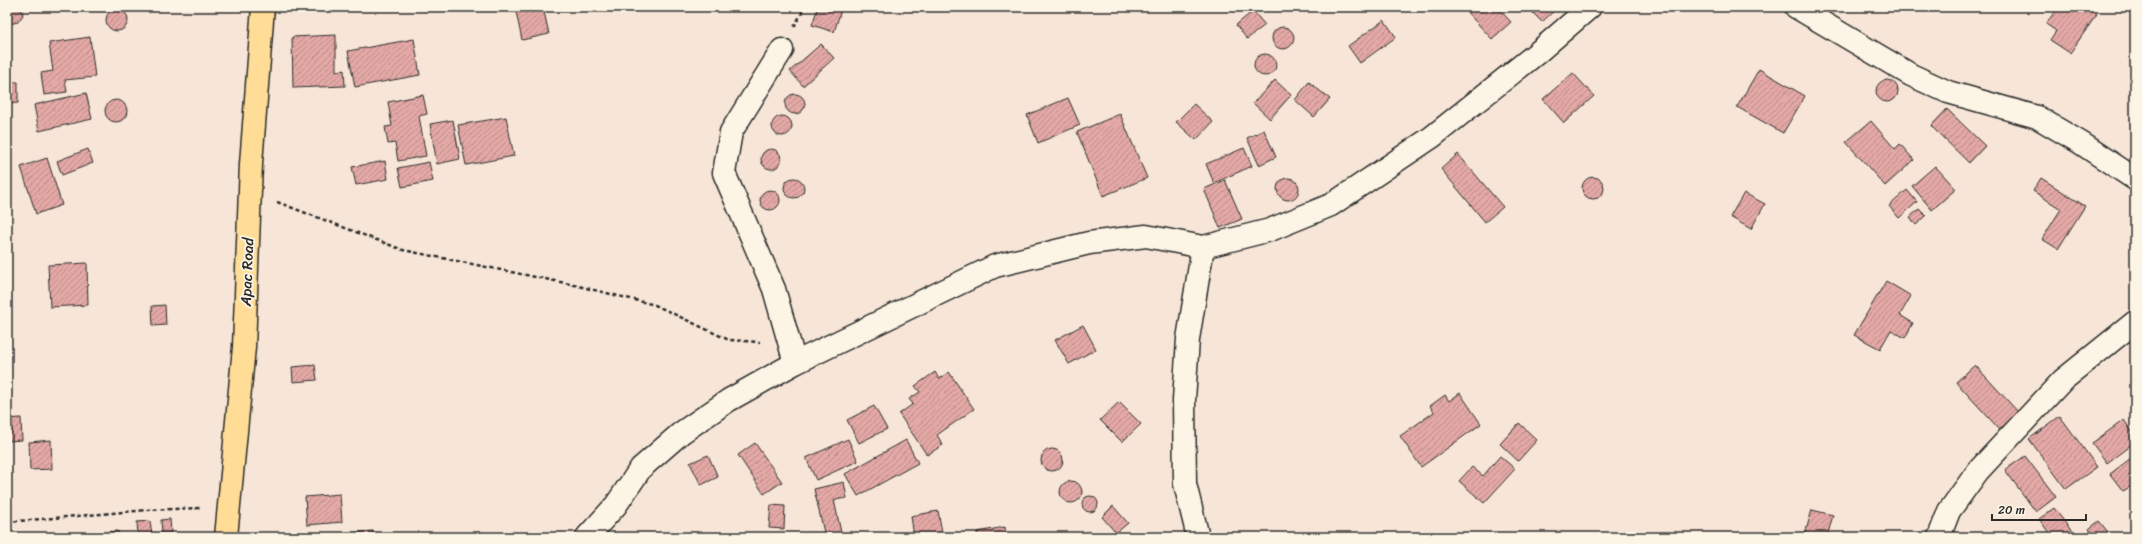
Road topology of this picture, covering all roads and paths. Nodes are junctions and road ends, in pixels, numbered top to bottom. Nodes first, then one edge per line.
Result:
1 (263, 7) edge
2 (1590, 7) edge
3 (1796, 7) edge
4 (782, 50) dead end
5 (2135, 179) edge
6 (250, 192) junction
7 (1203, 246) junction
8 (2135, 322) edge
9 (792, 354) junction
10 (228, 506) junction
11 (7, 522) edge
12 (226, 537) edge
13 (587, 537) edge
14 (1198, 537) edge
15 (1939, 537) edge

1 - 6 main road, Apac Road
2 - 7 street
3 - 5 street
4 - 9 street
6 - 9 path
6 - 10 main road, Apac Road
7 - 9 street
7 - 14 street
8 - 15 street
9 - 13 street
10 - 11 path
10 - 12 main road, Apac Road

